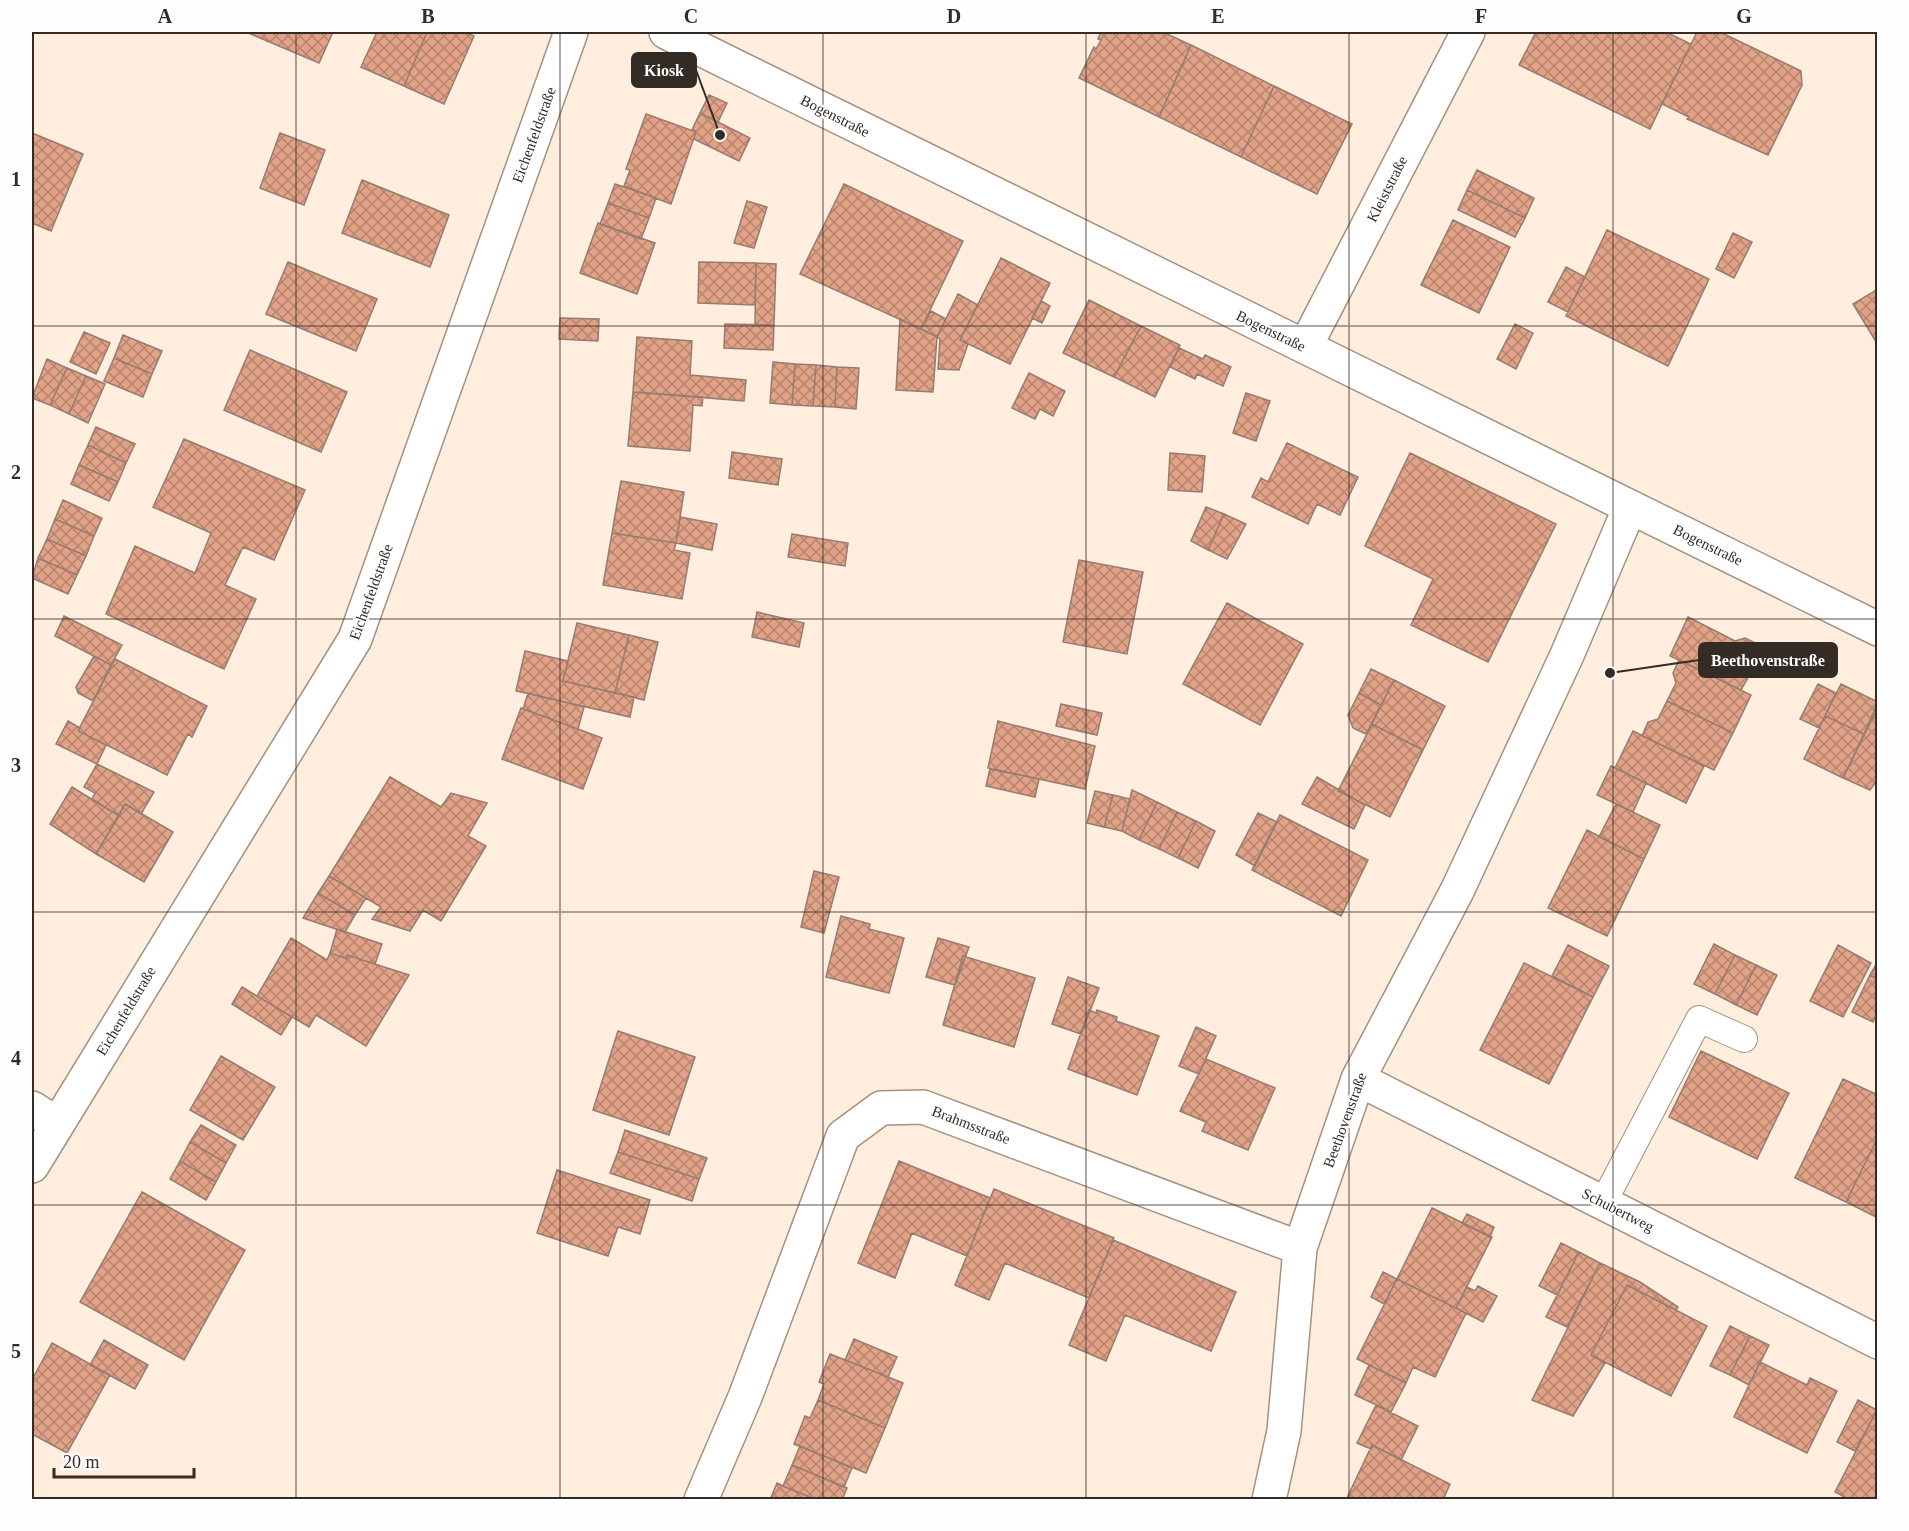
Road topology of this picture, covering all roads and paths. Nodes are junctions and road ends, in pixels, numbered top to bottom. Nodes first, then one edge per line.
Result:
1 (572, 32) edge
2 (666, 32) edge
3 (1468, 32) edge
4 (1305, 347) junction
5 (1630, 507) junction
6 (1878, 629) edge
7 (1744, 1039) dead end
8 (1358, 1079) junction
9 (44, 1116) edge
10 (32, 1166) edge
11 (1604, 1203) junction
12 (1300, 1248) junction
13 (1878, 1342) edge
14 (701, 1500) edge
15 (1269, 1500) edge

1 - 9 street, Eichenfeldstraße
2 - 4 street, Bogenstraße
3 - 4 street, Kleiststraße
4 - 5 street, Bogenstraße
5 - 6 street, Bogenstraße
5 - 8 street, Beethovenstraße
7 - 11 lane
8 - 11 street, Schubertweg
8 - 12 street, Beethovenstraße
9 - 10 street, Eichenfeldstraße
11 - 13 street, Schubertweg
12 - 14 street, Brahmsstraße
12 - 15 street, Beethovenstraße

